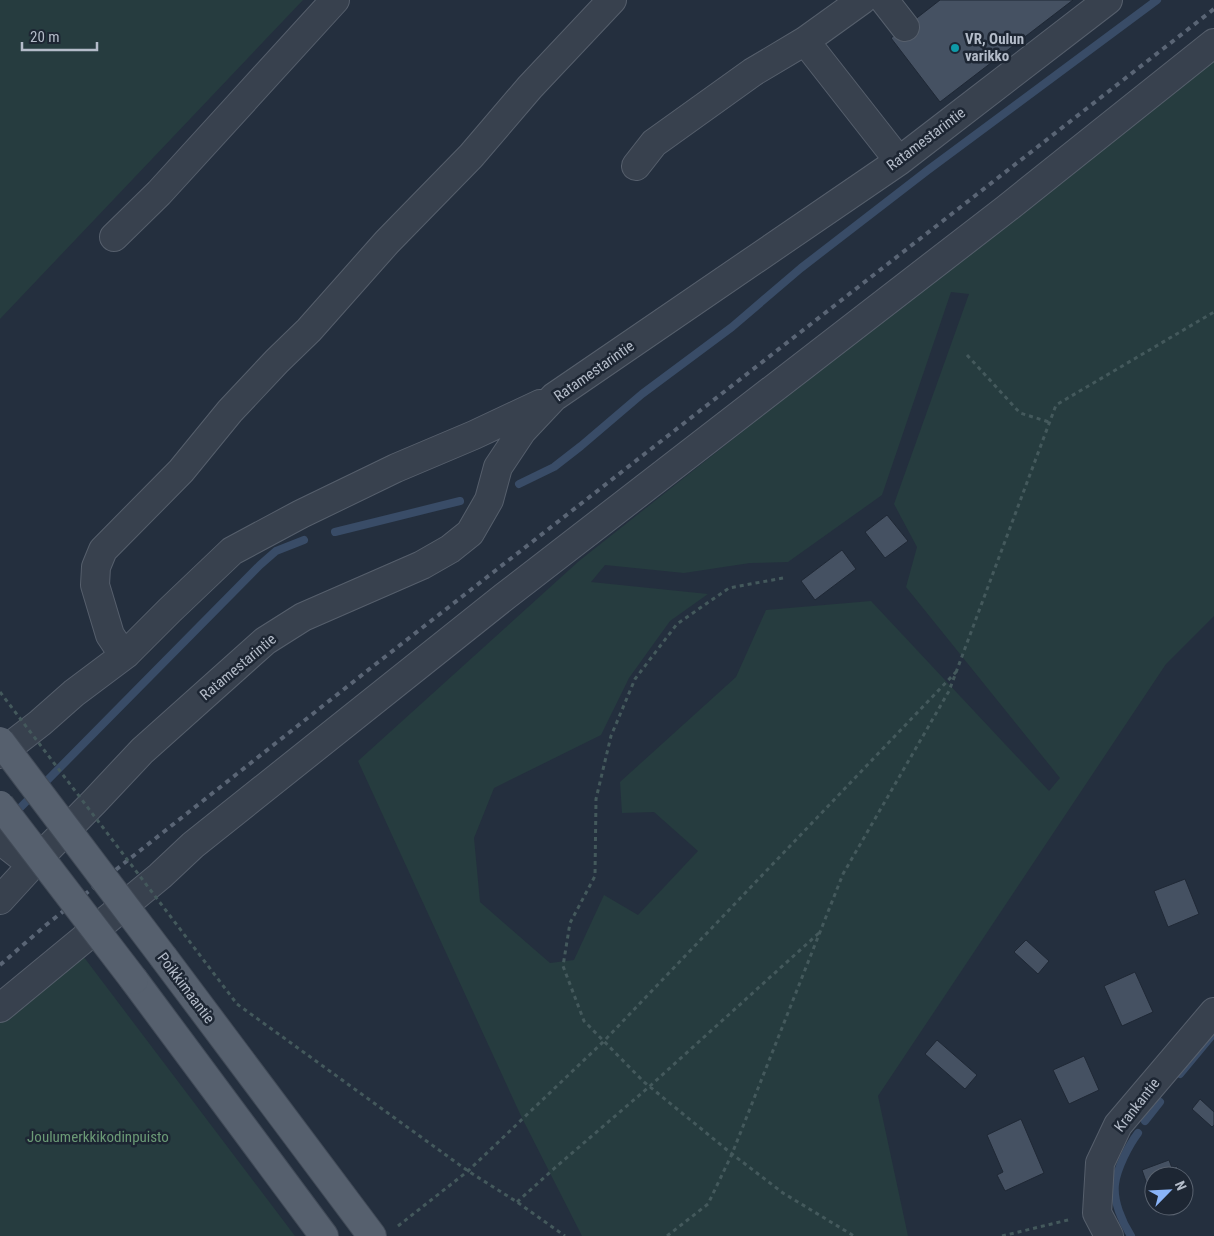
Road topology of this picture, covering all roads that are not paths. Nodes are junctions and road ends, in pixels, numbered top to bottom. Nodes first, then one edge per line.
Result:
1 (335, 0) edge
2 (612, 0) edge
3 (862, 0) edge
4 (884, 0) edge
5 (1108, 0) edge
6 (905, 27) dead end
7 (805, 41) junction
8 (1214, 42) edge
9 (899, 160) junction
10 (636, 166) dead end
11 (114, 237) dead end
12 (554, 397) junction
13 (126, 654) junction
14 (0, 741) edge
15 (0, 754) edge
16 (0, 805) edge
17 (0, 840) edge
18 (32, 865) junction
19 (0, 900) edge
20 (0, 1008) edge
21 (1214, 1012) edge
22 (1103, 1225) edge
23 (324, 1236) edge
24 (372, 1236) edge

1 - 11 street
2 - 13 street
3 - 7 street
4 - 6 street
5 - 9 street, Ratamestarintie
7 - 9 street
7 - 10 street
8 - 20 street
9 - 12 street, Ratamestarintie
12 - 13 street
12 - 18 street, Ratamestarintie
13 - 15 street
14 - 24 main road, Poikkimaantie, bridge
16 - 23 main road, bridge
17 - 18 street
18 - 19 street, Ratamestarintie
21 - 22 street, Krankantie

